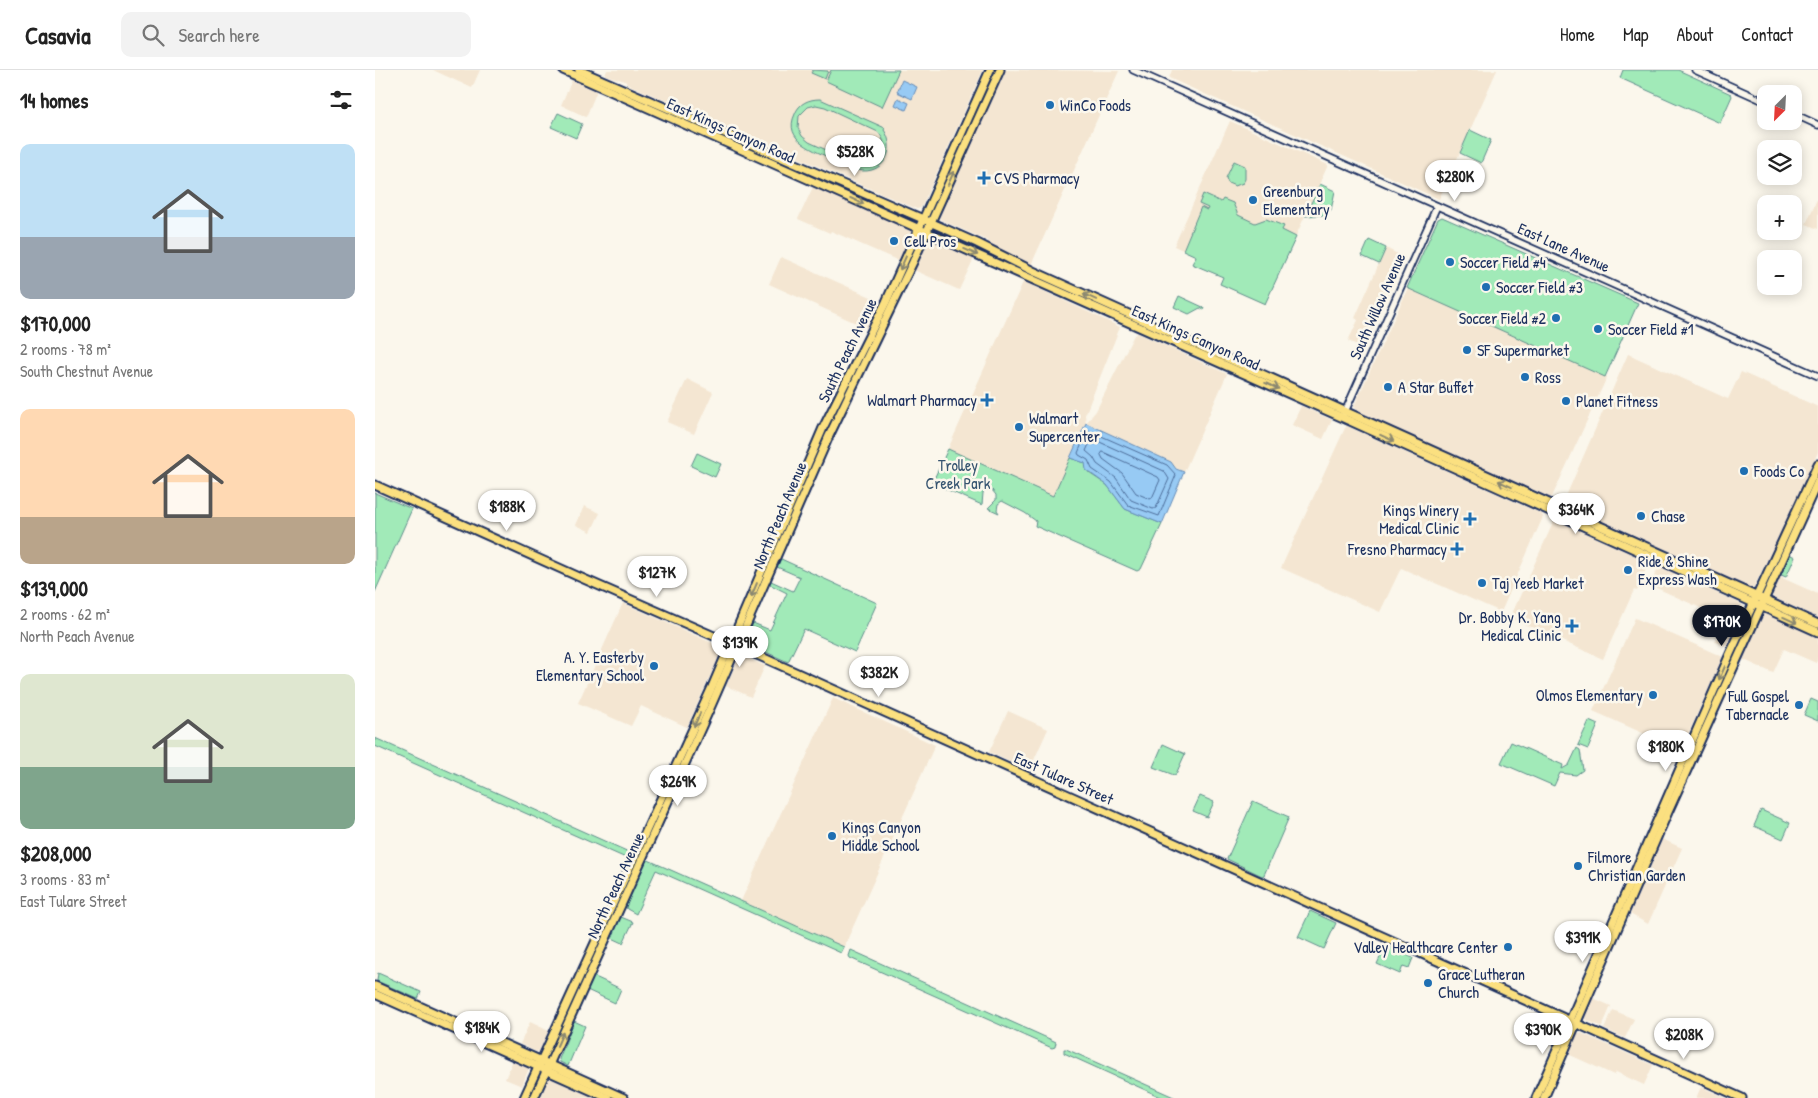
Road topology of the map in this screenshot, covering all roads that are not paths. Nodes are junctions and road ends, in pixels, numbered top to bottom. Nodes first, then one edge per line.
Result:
1 (563, 70) edge
2 (579, 70) edge
3 (992, 70) edge
4 (1000, 70) edge
5 (1133, 70) edge
6 (1695, 70) edge
7 (1757, 98) edge
8 (976, 102) junction
9 (984, 106) junction
10 (1803, 118) edge
11 (1818, 125) edge
12 (964, 150) junction
13 (1437, 206) junction
14 (923, 219) junction
15 (931, 223) junction
16 (919, 228) junction
17 (927, 232) junction
18 (886, 302) junction
19 (875, 325) junction
20 (878, 334) junction
21 (862, 367) junction
22 (850, 376) junction
23 (1818, 376) edge
24 (839, 414) junction
25 (1344, 414) junction
26 (829, 436) joint
27 (1818, 464) edge
28 (1818, 481) edge
29 (375, 485) edge
30 (1793, 517) junction
31 (1788, 548) junction
32 (1757, 597) junction
33 (1765, 600) junction
34 (1753, 604) junction
35 (1761, 608) junction
36 (1818, 624) edge
37 (1818, 632) edge
38 (734, 645) junction
39 (1711, 708) junction
40 (661, 799) junction
41 (654, 833) junction
42 (624, 880) junction
43 (619, 910) junction
44 (588, 959) junction
45 (375, 986) edge
46 (375, 994) edge
47 (578, 998) junction
48 (1574, 1022) junction
49 (539, 1064) junction
50 (547, 1067) junction
51 (1547, 1072) junction
52 (524, 1098) edge
53 (534, 1098) edge
54 (608, 1098) edge
55 (624, 1098) edge
56 (1536, 1098) edge
57 (1543, 1098) edge
58 (1742, 1098) edge

1 -> 16 main road, East Kings Canyon Road
2 - 14 main road, East Kings Canyon Road
3 - 8 main road, South Peach Avenue
3 - 9 main road
4 - 9 main road, South Peach Avenue
5 - 13 street, East Lane Avenue
6 - 7 street
8 - 12 main road
8 - 14 main road, South Peach Avenue
9 - 12 main road, South Peach Avenue
10 - 11 street
15 -> 12 main road, South Peach Avenue
13 - 23 street, East Lane Avenue
13 - 25 street, South Willow Avenue
14 - 15 main road, East Kings Canyon Road
14 - 16 main road, South Peach Avenue
15 - 17 main road, South Peach Avenue
25 -> 15 main road, East Kings Canyon Road
16 - 17 main road, East Kings Canyon Road
16 -> 18 main road, South Peach Avenue
17 - 20 main road, South Peach Avenue
17 -> 25 main road, East Kings Canyon Road
18 - 19 main road, South Peach Avenue
18 - 20 main road
19 - 21 main road
19 - 22 main road, South Peach Avenue
20 - 21 main road, South Peach Avenue
21 - 24 main road, South Peach Avenue
22 - 24 main road
22 -> 38 main road, South Peach Avenue
24 - 26 main road, South Peach Avenue
32 -> 25 main road, East Kings Canyon Road
25 -> 34 main road, East Kings Canyon Road
26 - 38 main road, North Peach Avenue
27 - 30 main road
28 - 31 main road
29 - 38 main road, East Tulare Street
30 - 31 main road
30 - 32 main road
31 - 33 main road
32 - 33 main road, East Kings Canyon Road
32 - 34 main road
33 - 35 main road
33 - 36 main road, East Kings Canyon Road
34 - 35 main road, East Kings Canyon Road
34 -> 39 main road
35 -> 37 main road, East Kings Canyon Road
35 - 39 main road
38 -> 40 main road, North Peach Avenue
38 - 41 main road, North Peach Avenue
38 - 48 main road, East Tulare Street
39 - 48 main road
40 - 41 main road
40 - 42 main road, North Peach Avenue
41 - 43 main road, North Peach Avenue
42 - 43 main road
42 - 44 main road, North Peach Avenue
43 - 47 main road, North Peach Avenue
44 - 47 main road
44 - 49 main road, North Peach Avenue
45 - 49 main road
46 - 49 main road
50 -> 47 main road, North Peach Avenue
48 - 51 main road
48 - 57 main road
48 - 58 main road, East Tulare Street
49 - 50 main road
49 - 52 main road, North Peach Avenue
50 - 53 main road, North Peach Avenue
50 - 54 main road
50 - 55 main road
51 - 56 main road
51 - 57 main road

